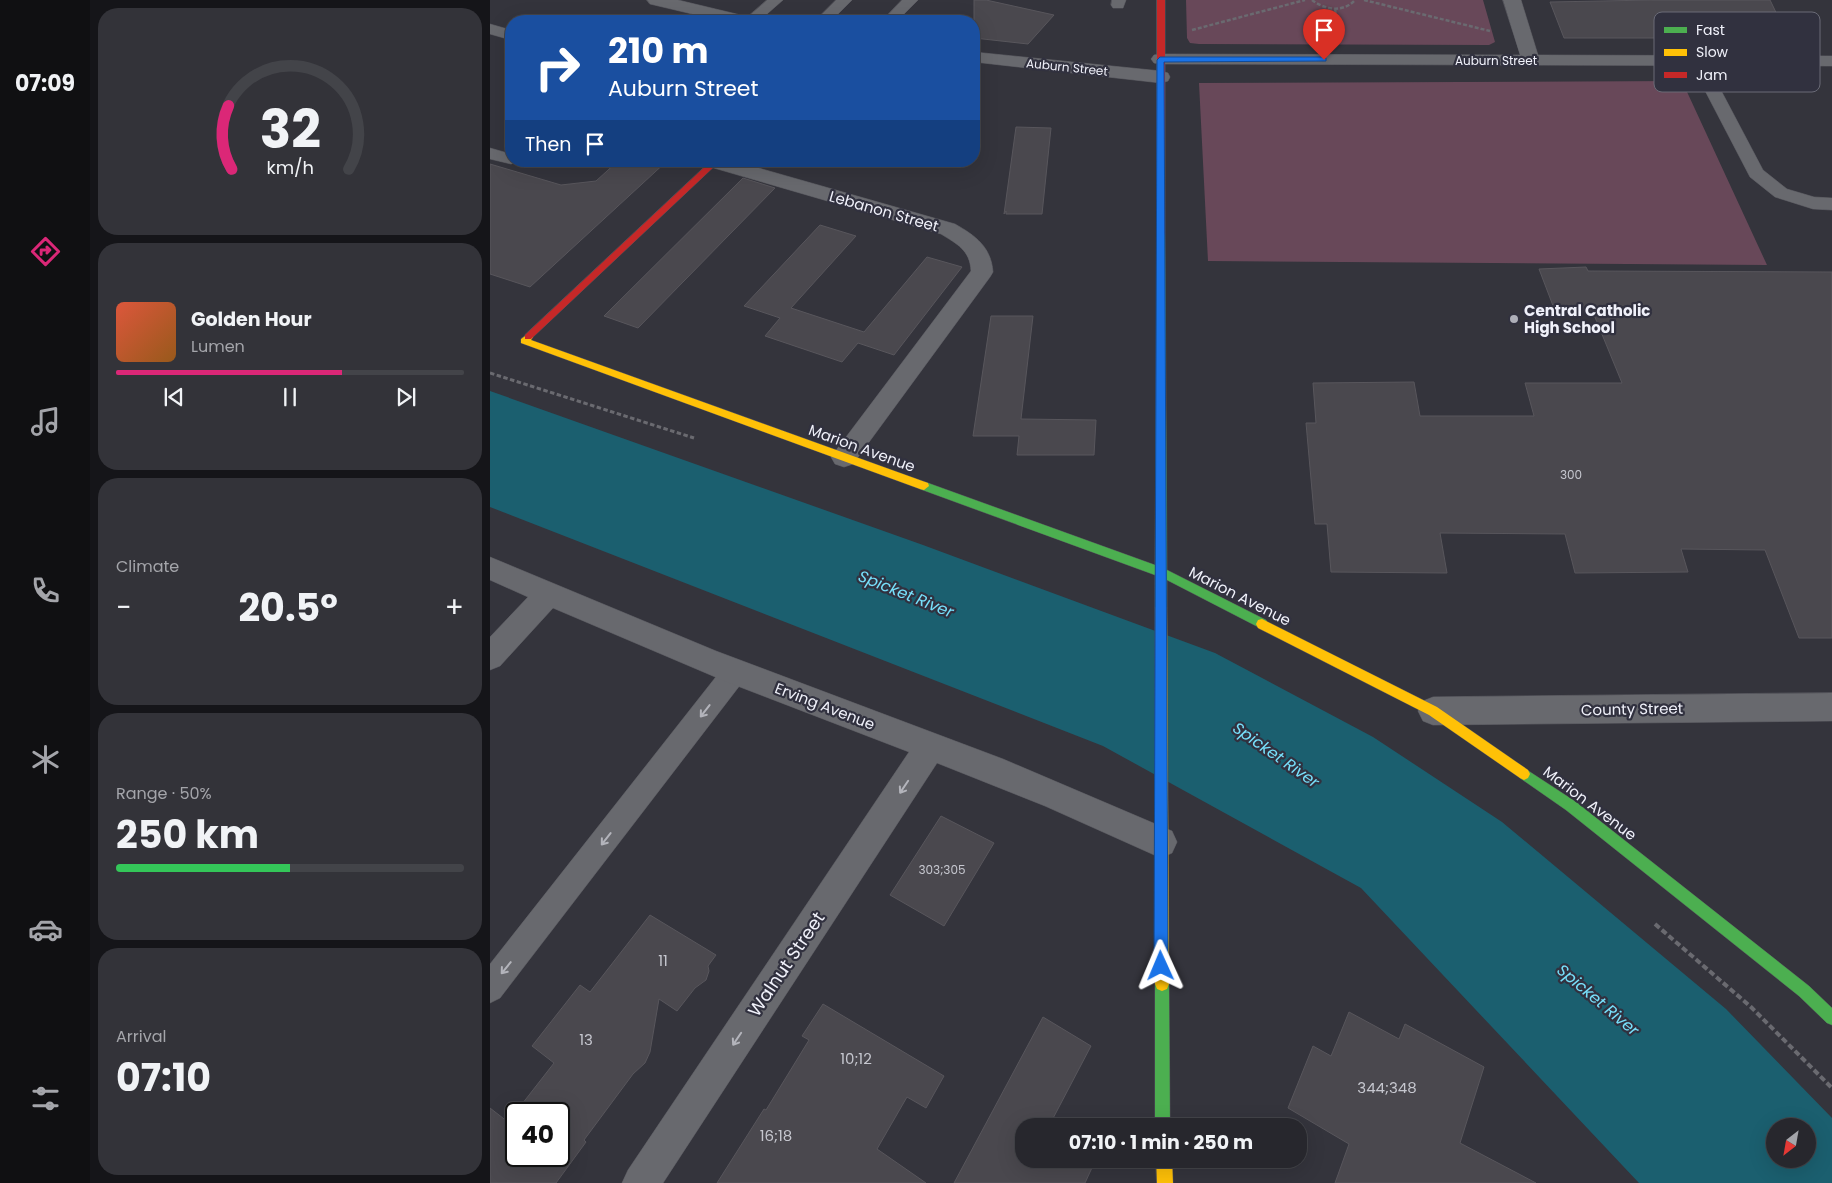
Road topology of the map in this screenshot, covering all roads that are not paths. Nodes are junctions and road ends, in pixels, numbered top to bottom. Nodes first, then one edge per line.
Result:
1 (656, 0) edge
2 (776, 0) edge
3 (845, 0) edge
4 (911, 0) edge
5 (1161, 0) edge
6 (1512, 0) edge
7 (708, 15) edge
8 (757, 15) edge
9 (829, 15) edge
10 (895, 15) edge
11 (490, 29) edge
12 (505, 33) edge
13 (980, 57) edge
14 (1531, 60) junction
15 (1654, 60) edge
16 (1161, 68) junction
17 (1714, 92) edge
18 (490, 154) edge
19 (505, 158) edge
20 (710, 167) edge
21 (732, 167) edge
22 (1832, 204) edge
23 (524, 341) joint
24 (844, 457) junction
25 (490, 568) edge
26 (1161, 572) junction
27 (550, 593) junction
28 (490, 657) edge
29 (735, 672) junction
30 (1832, 707) edge
31 (1433, 711) junction
32 (932, 746) junction
33 (1161, 842) junction
34 (490, 988) edge
35 (1832, 1018) edge
36 (1163, 1118) edge
37 (1165, 1168) edge
38 (641, 1183) edge
39 (1166, 1183) edge

1 - 7 street
2 - 8 lane
3 - 9 lane
4 - 10 lane
5 - 16 street
6 - 14 street
11 - 12 lane
13 - 16 street, Auburn Street
14 - 15 street, Auburn Street
14 - 16 street, Auburn Street
16 - 26 street
17 - 22 lane
18 - 19 lane
20 - 23 street, Lebanon Street
21 - 24 street, Lebanon Street
23 - 24 street, Marion Avenue
24 - 26 street, Marion Avenue
25 - 27 street, Erving Avenue
26 - 31 street, Marion Avenue
26 - 33 street
27 - 28 street
27 - 29 street, Erving Avenue
29 - 32 street, Erving Avenue
29 -> 34 lane
30 - 31 street, County Street
31 - 35 street, Marion Avenue
32 - 33 street, Erving Avenue
32 -> 38 street, Walnut Street
33 - 36 street
37 - 39 street

